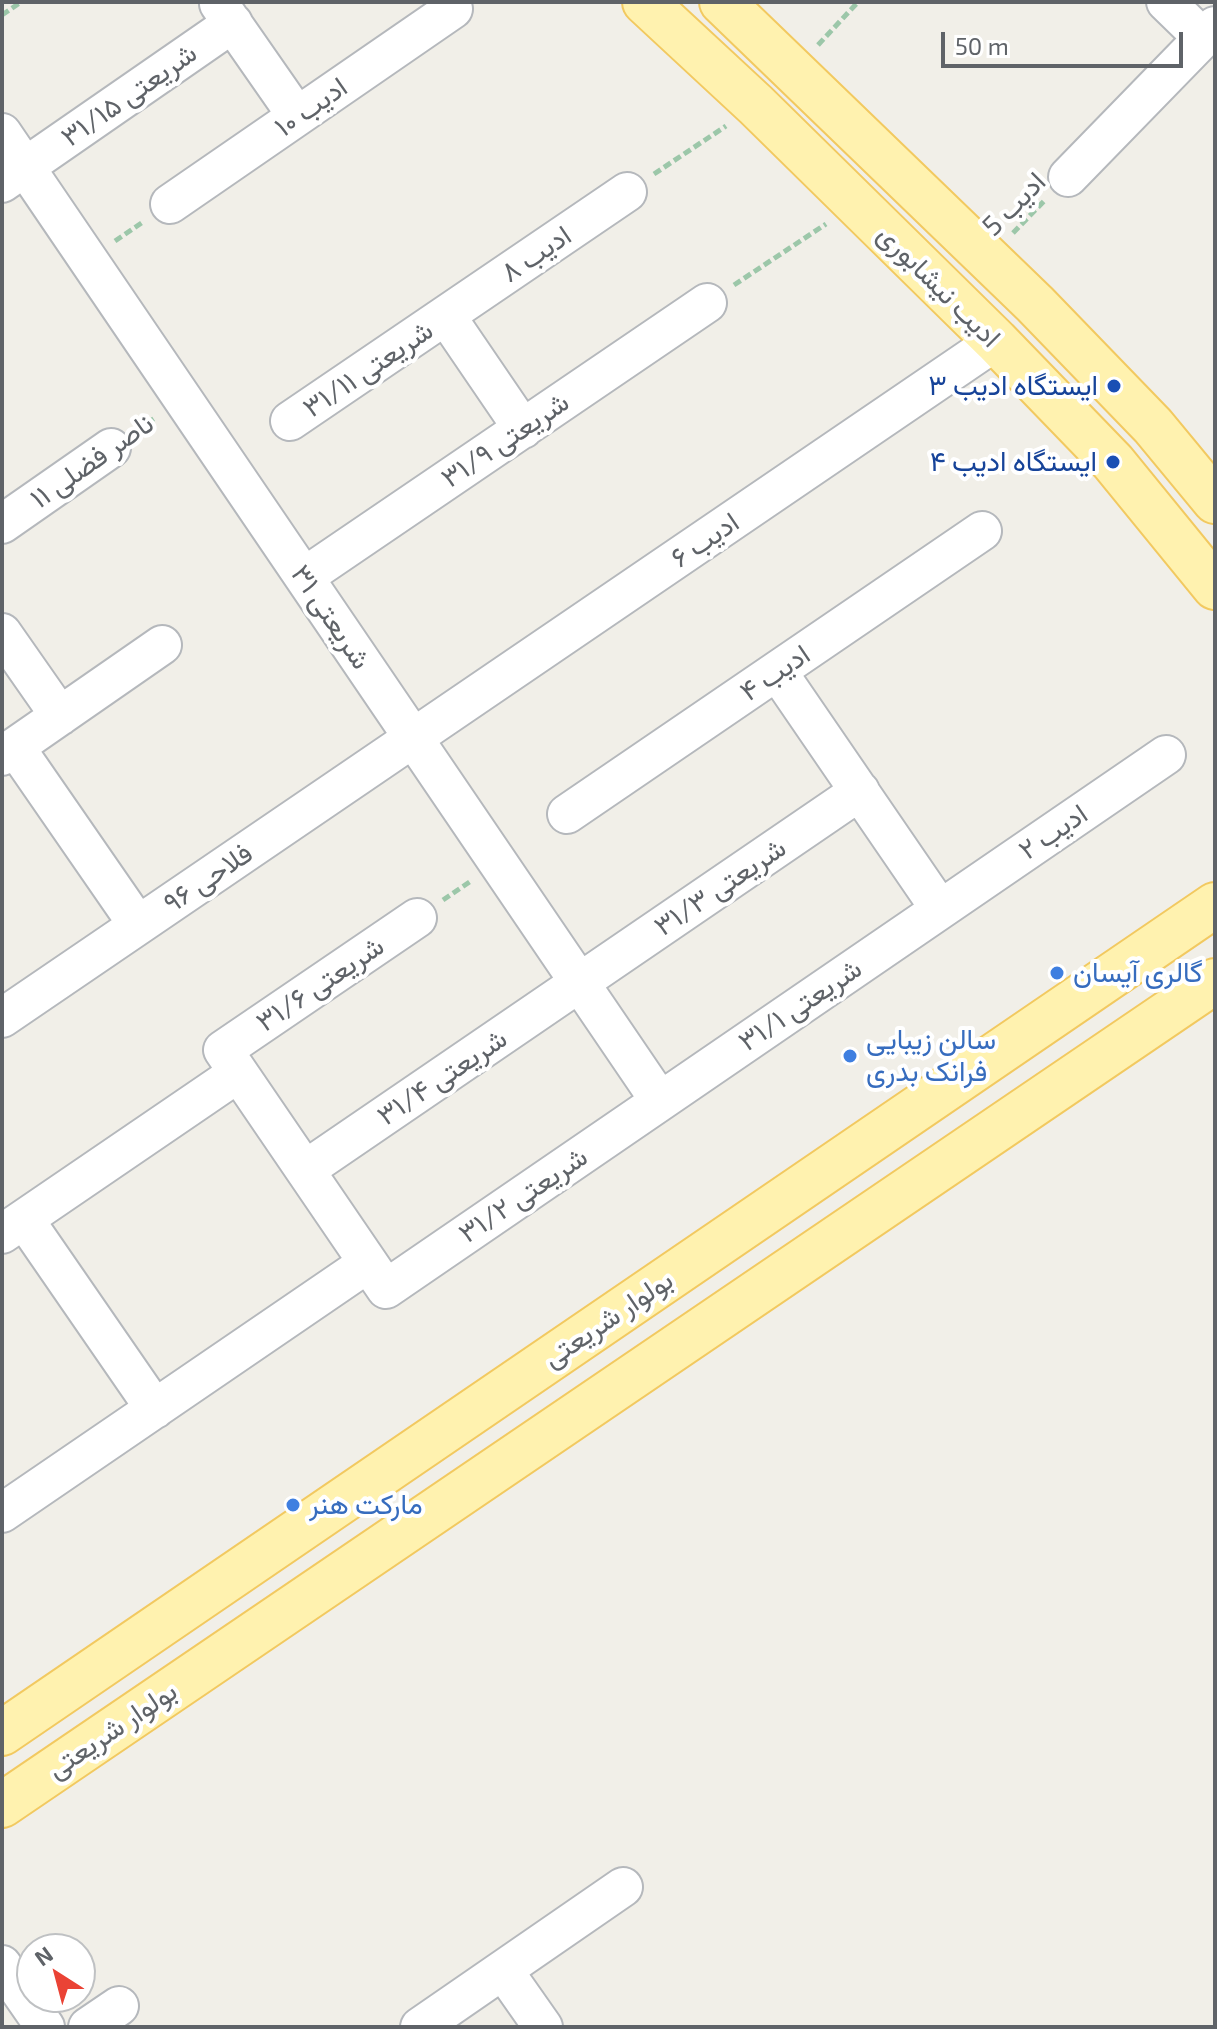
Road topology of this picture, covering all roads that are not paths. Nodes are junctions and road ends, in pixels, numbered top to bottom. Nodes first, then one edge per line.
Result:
1 (645, 2) edge
2 (722, 2) edge
3 (1166, 2) edge
4 (453, 9) dead end
5 (225, 12) edge
6 (1209, 32) edge
7 (297, 116) junction
8 (2, 133) edge
9 (14, 175) edge
10 (1068, 177) road end
11 (627, 192) road end
12 (170, 204) road end
13 (707, 303) road end
14 (446, 316) junction
15 (996, 341) junction
16 (290, 421) dead end
17 (523, 429) junction
18 (111, 448) road end
19 (1215, 501) edge
20 (2, 524) edge
21 (982, 531) dead end
22 (304, 577) junction
23 (1215, 587) edge
24 (2, 633) edge
25 (162, 645) dead end
26 (777, 671) junction
27 (60, 716) junction
28 (413, 738) junction
29 (9, 752) edge
30 (1166, 755) dead end
31 (860, 791) junction
32 (567, 814) dead end
33 (1215, 905) edge
34 (940, 909) junction
35 (417, 918) dead end
36 (138, 925) junction
37 (1215, 981) edge
38 (580, 983) junction
39 (2, 1018) edge
40 (230, 1061) junction
41 (660, 1101) junction
42 (305, 1170) junction
43 (13, 1227) edge
44 (377, 1276) junction
45 (155, 1409) junction
46 (2, 1513) edge
47 (2, 1733) edge
48 (2, 1805) edge
49 (623, 1887) dead end
50 (2, 1965) edge
51 (503, 1970) junction
52 (45, 2027) edge
53 (420, 2027) edge
54 (543, 2027) edge

1 - 15 main road, ادیب نیشابوری
2 - 19 main road, ادیب نیشابوری
3 - 6 street
4 - 7 street, ادیب ۱۰
5 - 7 street
5 - 9 street, شریعتی ۳۱/۱۵
6 - 10 street
7 - 12 street, ادیب ۱۰
8 - 9 street, شریعتی ۳۱
9 - 22 street, شریعتی ۳۱
11 - 14 street, ادیب ۸
13 - 17 street, شریعتی ۳۱/۹
14 - 16 street, شریعتی ۳۱/۱۱
14 - 17 street
15 - 23 main road, ادیب نیشابوری
15 - 28 street, ادیب ۶
17 - 22 street, شریعتی ۳۱/۹
18 - 20 street, ناصر فضلی ۱۱
21 - 26 street, ادیب ۴
22 - 28 street, شریعتی ۳۱
24 - 27 street
25 - 27 street
26 - 31 street
26 - 32 street, ادیب ۴
27 - 29 street
28 - 36 street, فلاحی ۹۶
28 - 38 street, شریعتی ۳۱
29 - 36 street
30 - 34 street, ادیب ۲
31 - 34 street
31 - 38 street, شریعتی ۳۱/۳
33 - 47 main road, بولوار شریعتی
34 - 41 street, شریعتی ۳۱/۱
35 - 40 street, شریعتی ۳۱/۶
36 - 39 street, فلاحی ۹۶
37 - 48 main road, بولوار شریعتی
38 - 41 street, شریعتی ۳۱
38 - 42 street, شریعتی ۳۱/۴
40 - 42 street
40 - 43 street, شریعتی ۳۱/۶
41 - 44 street, شریعتی ۳۱/۲
42 - 44 street
43 - 45 street
44 - 45 street, شریعتی ۳۱/۲
45 - 46 street, شریعتی ۳۱/۲
49 - 51 street
50 - 52 street
51 - 53 street
51 - 54 street

